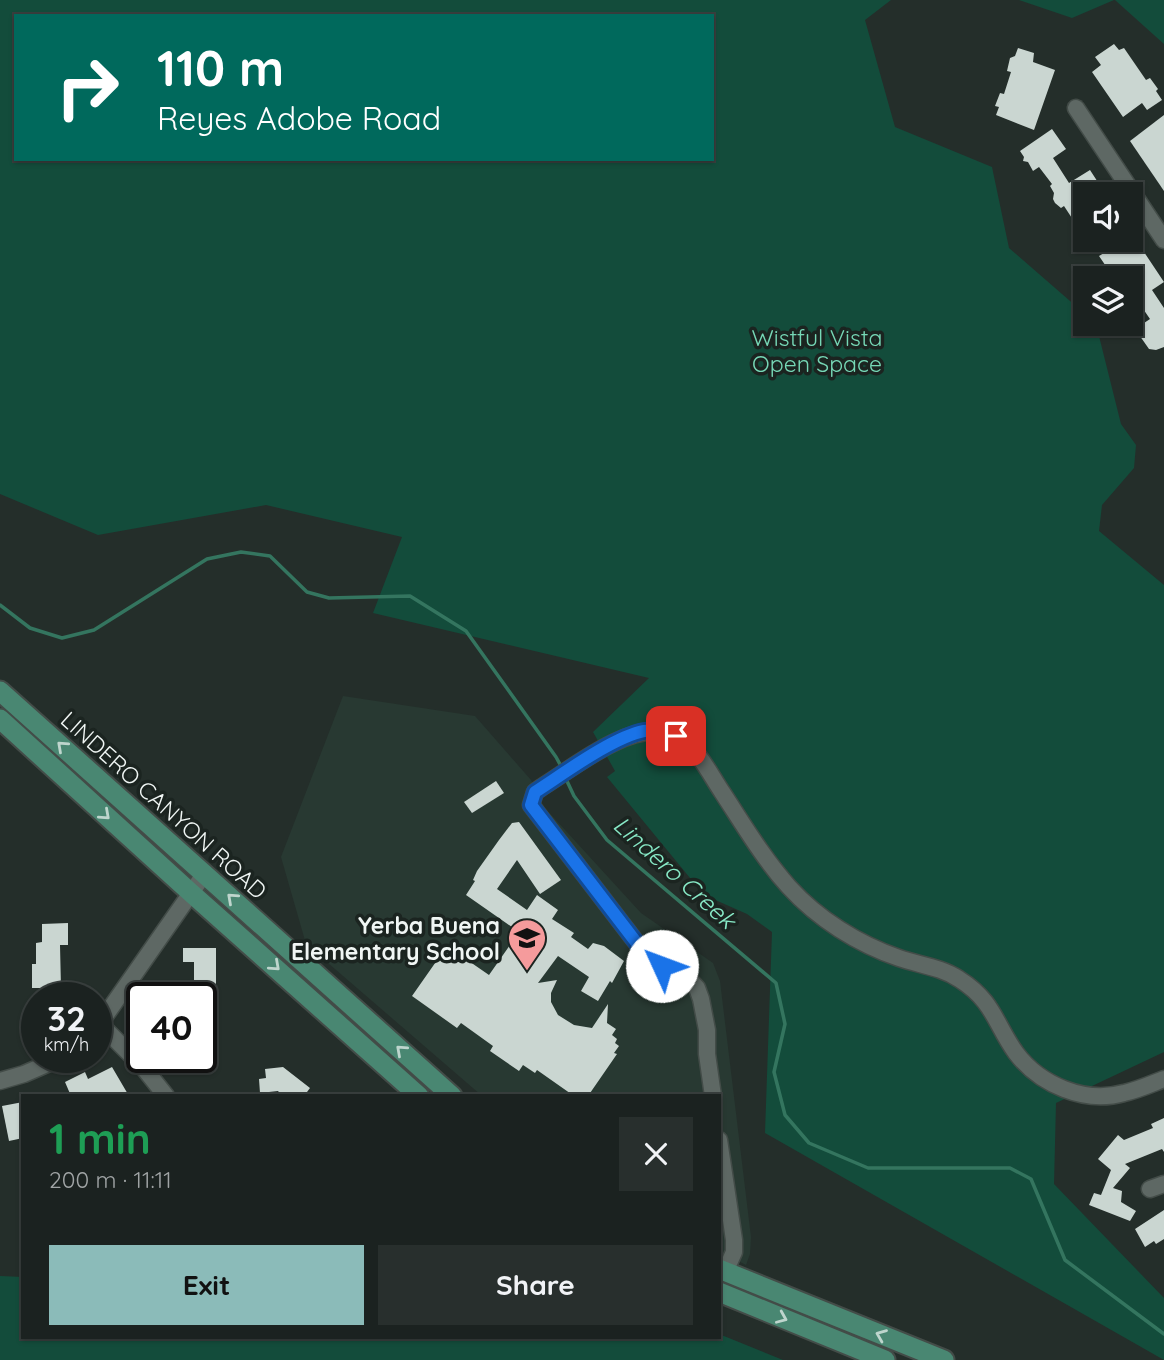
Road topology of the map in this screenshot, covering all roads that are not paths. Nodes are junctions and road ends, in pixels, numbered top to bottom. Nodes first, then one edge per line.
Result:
1 (1076, 108) dead end
2 (1164, 240) edge
3 (0, 691) edge
4 (0, 719) edge
5 (205, 873) junction
6 (190, 892) junction
7 (112, 1006) edge
8 (112, 1039) edge
9 (26, 1073) edge
10 (1164, 1079) edge
11 (0, 1081) edge
12 (164, 1094) edge
13 (417, 1094) edge
14 (450, 1094) edge
15 (713, 1094) edge
16 (721, 1153) edge
17 (722, 1271) edge
18 (721, 1293) edge
19 (851, 1323) junction
20 (843, 1343) junction
21 (884, 1360) edge
22 (944, 1360) edge

1 - 2 street
5 -> 3 main road, LINDERO CANYON ROAD
4 -> 6 main road, LINDERO CANYON ROAD
5 - 6 street
14 -> 5 main road, LINDERO CANYON ROAD
6 - 7 street
6 -> 13 main road, LINDERO CANYON ROAD
8 - 12 street
9 - 11 street
10 - 15 street
16 - 17 street
17 - 19 main road
18 -> 20 main road
19 - 20 main road
22 -> 19 main road
20 - 21 main road

